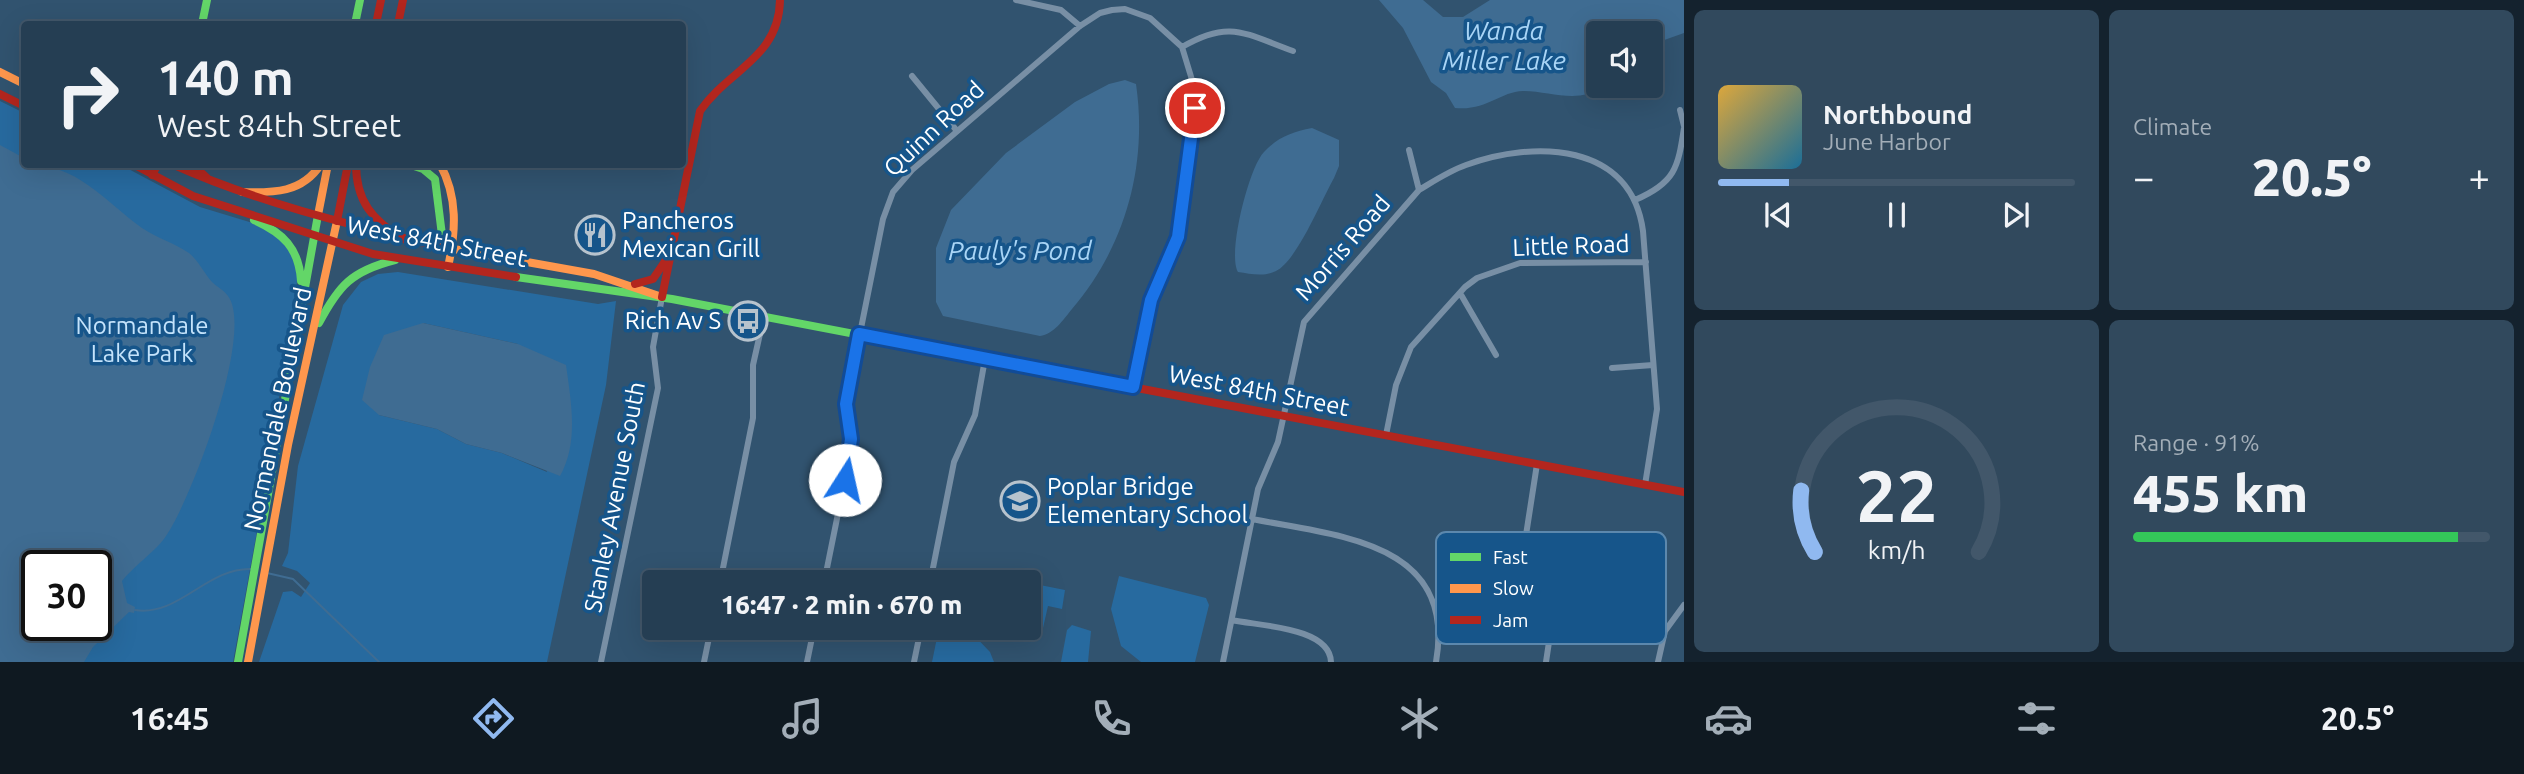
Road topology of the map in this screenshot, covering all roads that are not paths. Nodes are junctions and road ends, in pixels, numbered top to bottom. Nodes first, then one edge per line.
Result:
1 (207, 0) edge
2 (360, 0) edge
3 (380, 0) edge
4 (402, 0) edge
5 (780, 0) edge
6 (1016, 0) edge
7 (203, 21) edge
8 (356, 21) edge
9 (376, 21) edge
10 (398, 21) edge
11 (1080, 26) junction
12 (1182, 47) junction
13 (1293, 51) dead end
14 (0, 72) edge
15 (912, 76) dead end
16 (21, 83) edge
17 (0, 94) edge
18 (21, 104) edge
19 (1680, 110) dead end
20 (1684, 127) edge
21 (957, 131) junction
22 (1409, 150) dead end
23 (146, 168) edge
24 (156, 168) edge
25 (180, 168) edge
26 (196, 168) edge
27 (318, 168) edge
28 (327, 168) edge
29 (347, 168) edge
30 (356, 168) edge
31 (420, 168) edge
32 (442, 168) edge
33 (152, 175) junction
34 (212, 183) junction
35 (1419, 190) junction
36 (242, 192) junction
37 (1635, 200) junction
38 (223, 206) junction
39 (318, 215) junction
40 (337, 221) junction
41 (314, 234) junction
42 (402, 239) junction
43 (333, 242) junction
44 (449, 249) junction
45 (671, 251) junction
46 (401, 259) junction
47 (1646, 262) junction
48 (447, 267) junction
49 (632, 285) junction
50 (1460, 293) junction
51 (662, 297) junction
52 (300, 304) junction
53 (764, 316) junction
54 (314, 332) junction
55 (859, 334) junction
56 (1496, 355) dead end
57 (985, 359) junction
58 (1653, 365) junction
59 (1612, 368) dead end
60 (1133, 387) junction
61 (1284, 415) junction
62 (1386, 435) junction
63 (1537, 464) junction
64 (1645, 485) junction
65 (1684, 492) edge
66 (1252, 519) junction
67 (1526, 532) edge
68 (262, 559) junction
69 (723, 570) edge
70 (827, 570) edge
71 (933, 570) edge
72 (257, 584) junction
73 (1684, 605) edge
74 (1232, 620) junction
75 (1436, 624) edge
76 (1666, 630) edge
77 (709, 640) edge
78 (812, 640) edge
79 (919, 640) edge
80 (1439, 644) edge
81 (1549, 644) edge
82 (1662, 644) edge
83 (237, 662) edge
84 (247, 662) edge
85 (601, 662) edge
86 (704, 662) edge
87 (807, 662) edge
88 (914, 662) edge
89 (1223, 662) edge
90 (1331, 662) edge
91 (1436, 662) edge
92 (1546, 662) edge
93 (1658, 662) edge

1 - 7 main road
2 - 8 main road
3 - 9 main road
4 - 10 main road
5 - 45 main road
6 - 11 street
11 - 12 street, Quinn Road
11 - 21 street, Quinn Road
12 - 13 street
12 - 60 street
14 - 16 main road
15 - 21 street
17 - 18 main road
19 - 20 street
20 - 37 street
21 - 55 street, Quinn Road
22 - 35 street
23 - 33 main road, West 84th Street
24 - 33 main road
25 - 34 main road, West 84th Street
26 - 34 main road
27 - 36 main road
28 - 39 main road, Normandale Boulevard
29 - 40 main road, Normandale Boulevard
30 - 42 main road
31 - 44 main road
32 - 44 main road
33 - 38 main road, West 84th Street
34 - 36 main road, West 84th Street
35 - 37 street, Morris Road
35 - 61 street, Morris Road
36 - 39 main road, West 84th Street
37 - 47 street
38 - 41 main road, West 84th Street
38 - 52 main road
39 - 40 main road, West 84th Street
39 - 41 main road, Normandale Boulevard
40 - 42 main road, West 84th Street
40 - 43 main road, Normandale Boulevard
41 - 43 main road, West 84th Street
41 - 52 main road, Normandale Boulevard
42 - 44 main road, West 84th Street
43 - 46 main road, West 84th Street
43 - 54 main road, Normandale Boulevard
44 - 48 main road
44 - 49 main road, West 84th Street
45 - 49 main road
45 - 51 main road
46 - 48 main road, West 84th Street
46 - 54 main road
47 - 50 street, Little Road
47 - 58 street
48 - 51 main road, West 84th Street
49 - 51 main road, West 84th Street
50 - 56 street
50 - 62 street, Little Road
51 - 53 main road, West 84th Street
51 - 85 street, Stanley Avenue South
52 - 68 main road, Normandale Boulevard
53 - 55 main road, West 84th Street
53 - 69 street
54 - 68 main road, Normandale Boulevard
55 - 57 main road, West 84th Street
55 - 70 street, Quinn Road
57 - 60 main road, West 84th Street
57 - 71 street
58 - 59 street
58 - 64 street
60 - 61 main road, West 84th Street
61 - 62 main road, West 84th Street
61 - 66 street, Morris Road
62 - 63 main road, West 84th Street
63 - 64 main road, West 84th Street
63 - 67 street
64 - 65 main road, West 84th Street
66 - 74 street, Morris Road
66 - 75 street
68 - 72 main road, Normandale Boulevard
72 - 83 main road, Normandale Boulevard
72 - 84 main road, Normandale Boulevard
73 - 76 street
74 - 89 street, Morris Road
74 - 90 street
77 - 86 street
78 - 87 street
79 - 88 street
80 - 91 street
81 - 92 street
82 - 93 street

